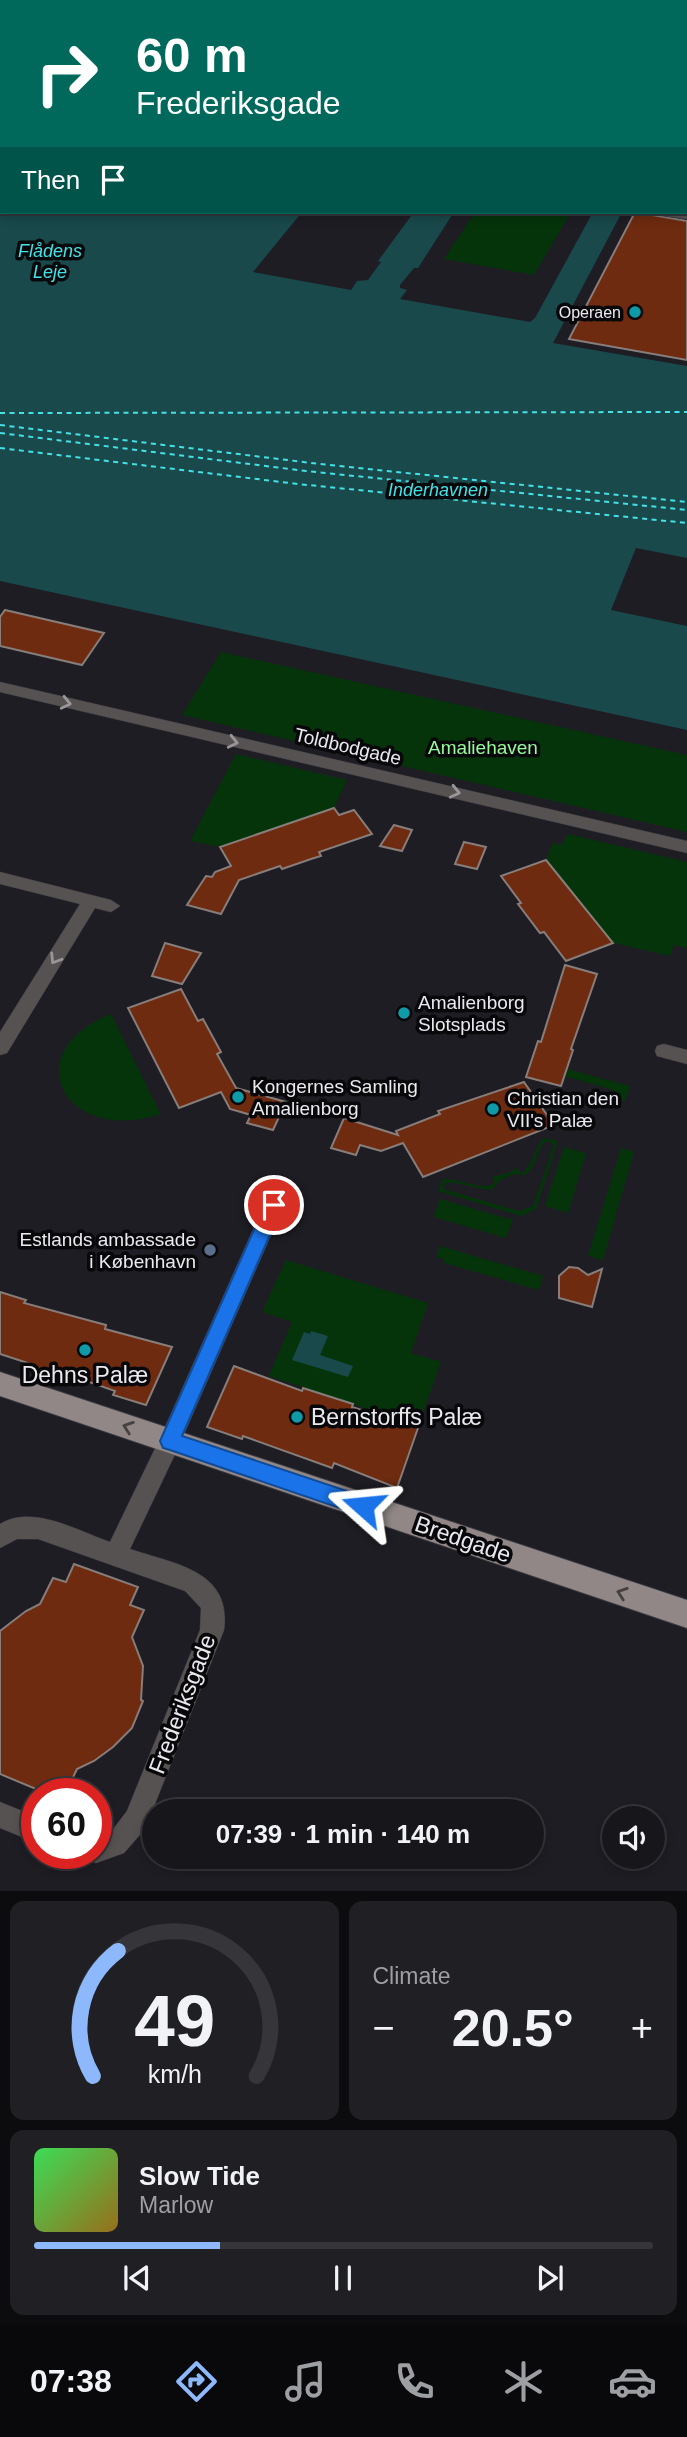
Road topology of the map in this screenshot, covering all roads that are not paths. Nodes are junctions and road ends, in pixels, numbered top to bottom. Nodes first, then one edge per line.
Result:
1 (0, 687) edge
2 (687, 848) edge
3 (0, 878) edge
4 (91, 901) junction
5 (111, 906) dead end
6 (0, 1048) edge
7 (664, 1051) dead end
8 (687, 1057) edge
9 (274, 1205) dead end
10 (0, 1384) edge
11 (170, 1441) junction
12 (0, 1537) edge
13 (115, 1556) junction
14 (687, 1614) edge
15 (0, 1815) edge
16 (21, 1824) edge
17 (112, 1846) edge

1 -> 2 street, Toldbodgade
3 - 4 street
4 - 5 street
4 -> 6 street
7 - 8 street
9 - 11 street
11 -> 10 main road, Bredgade
11 - 13 street
14 -> 11 main road, Bredgade
12 - 13 street, Frederiksgade
13 - 17 street, Frederiksgade
15 - 16 street

